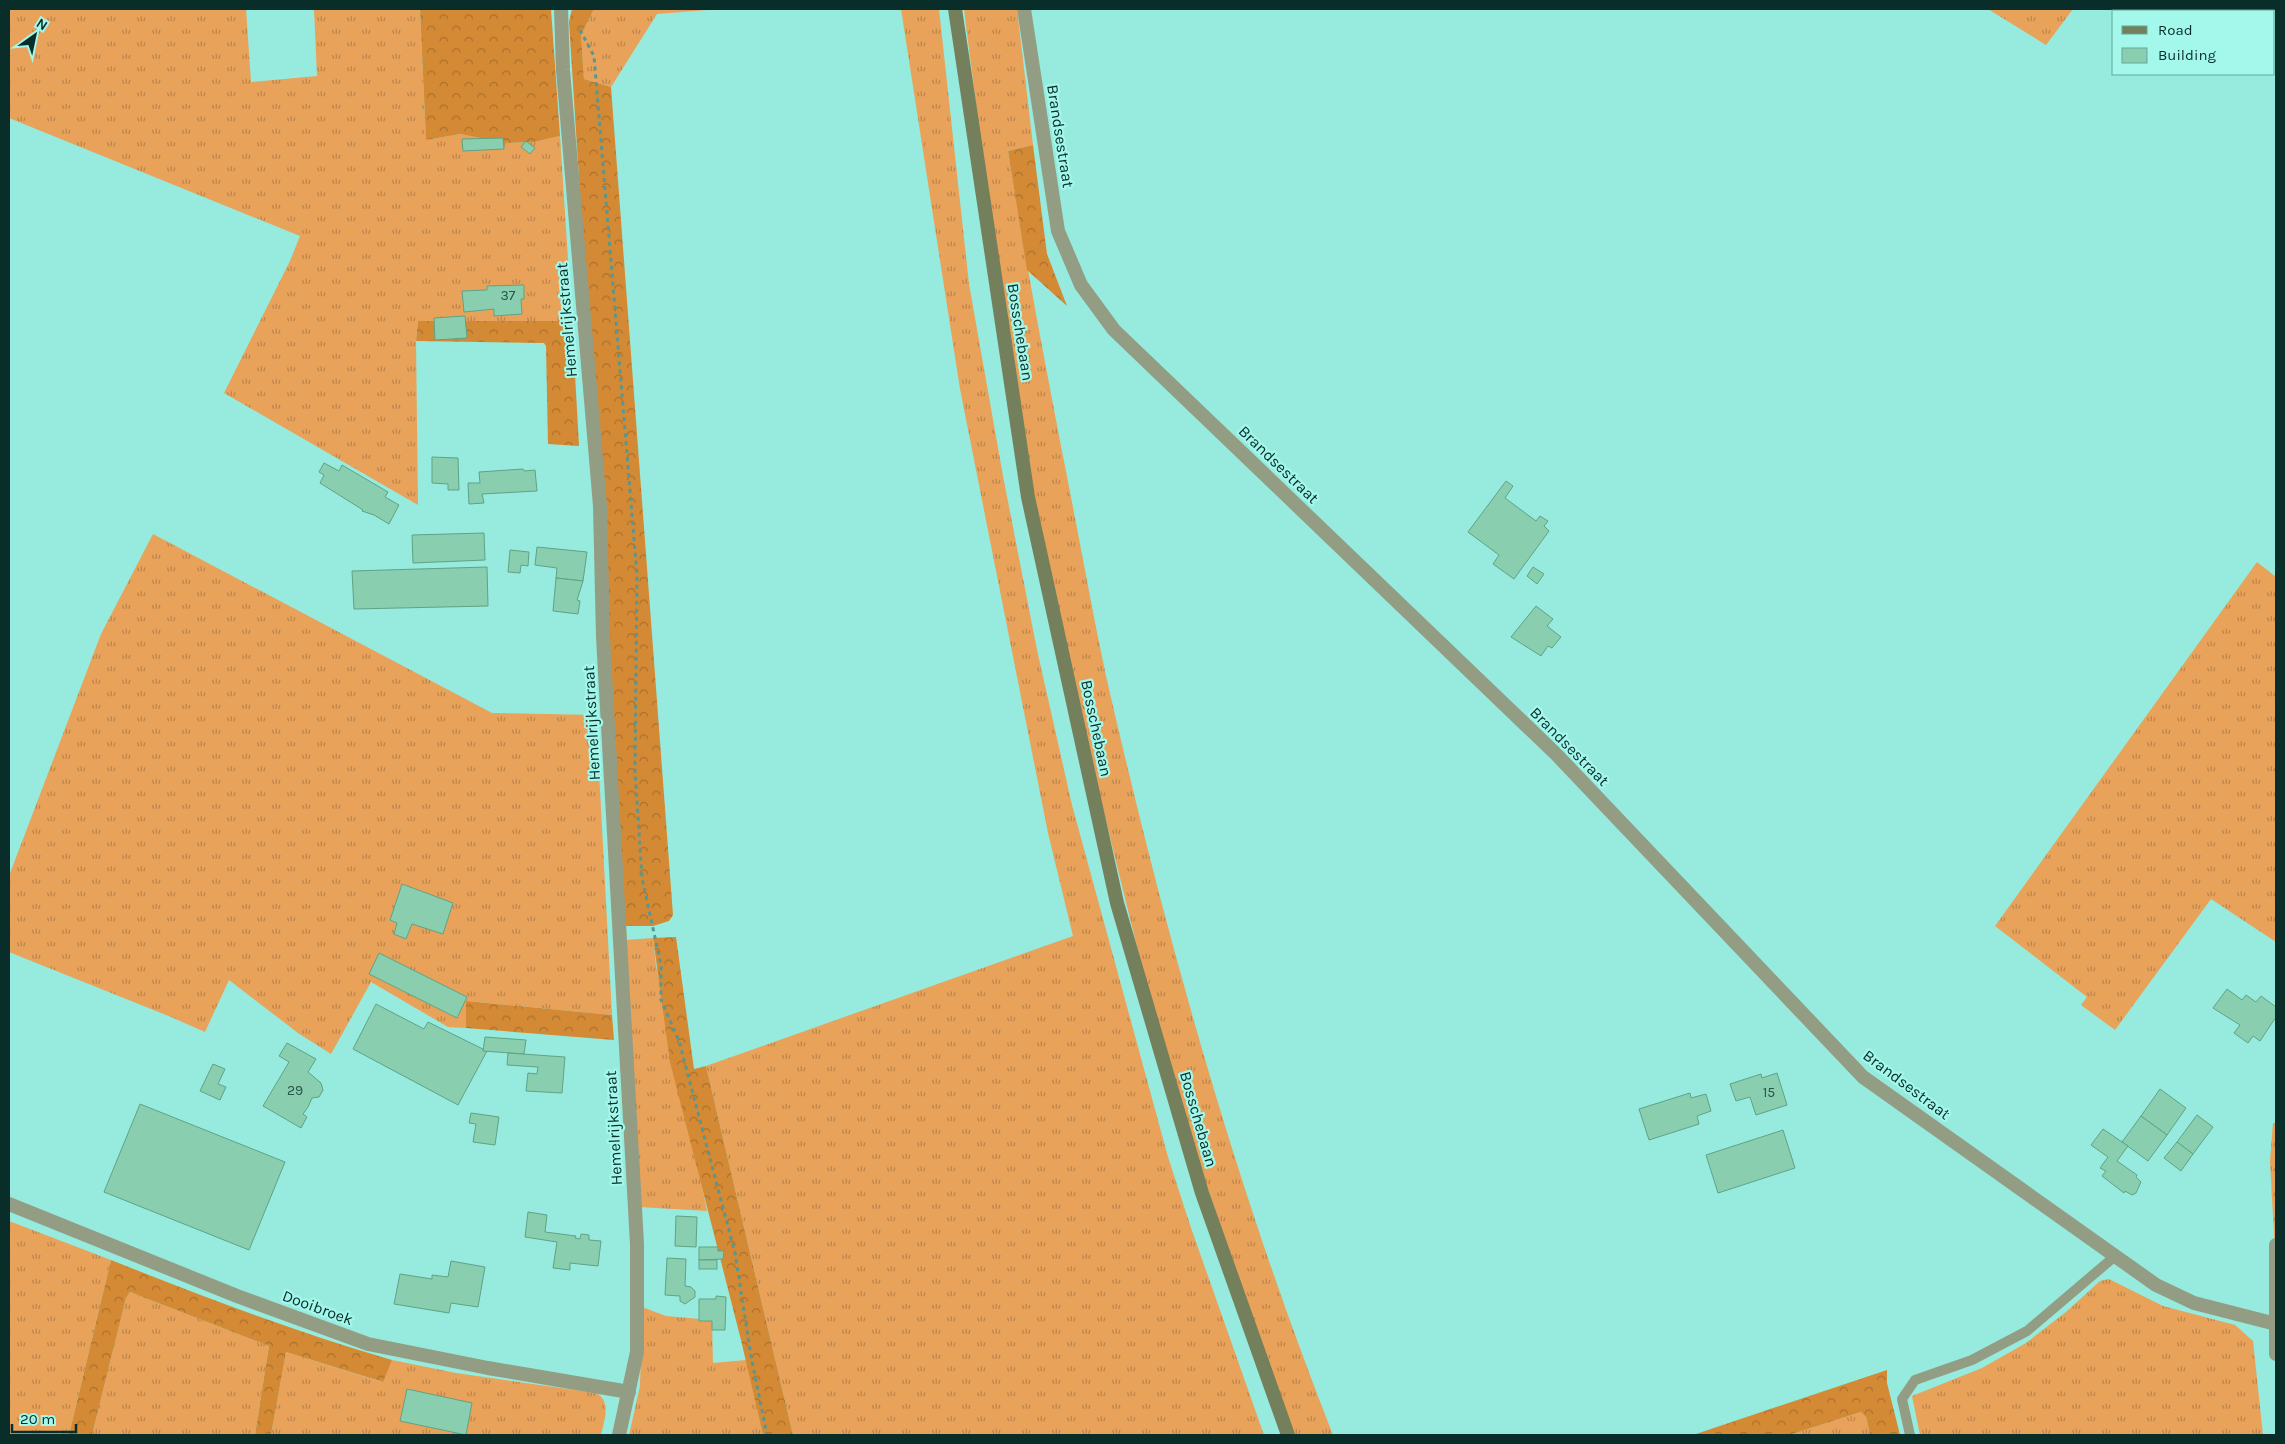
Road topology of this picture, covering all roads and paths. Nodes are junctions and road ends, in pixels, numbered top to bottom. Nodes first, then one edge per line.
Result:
1 (561, 9) edge
2 (955, 9) edge
3 (1024, 9) edge
4 (578, 24) dead end
5 (9, 1204) edge
6 (2276, 1245) edge
7 (2114, 1257) junction
8 (2276, 1324) edge
9 (2276, 1354) edge
10 (630, 1392) junction
11 (620, 1435) edge
12 (767, 1435) edge
13 (1288, 1435) edge
14 (1910, 1435) edge

1 - 10 street, Hemelrijkstraat
2 - 13 main road, Bosschebaan
3 - 7 street, Brandsestraat
4 - 12 path
5 - 10 street, Dooibroek
6 - 8 street
7 - 8 street, Brandsestraat
7 - 14 lane
8 - 9 street
10 - 11 street, Hemelrijkstraat

